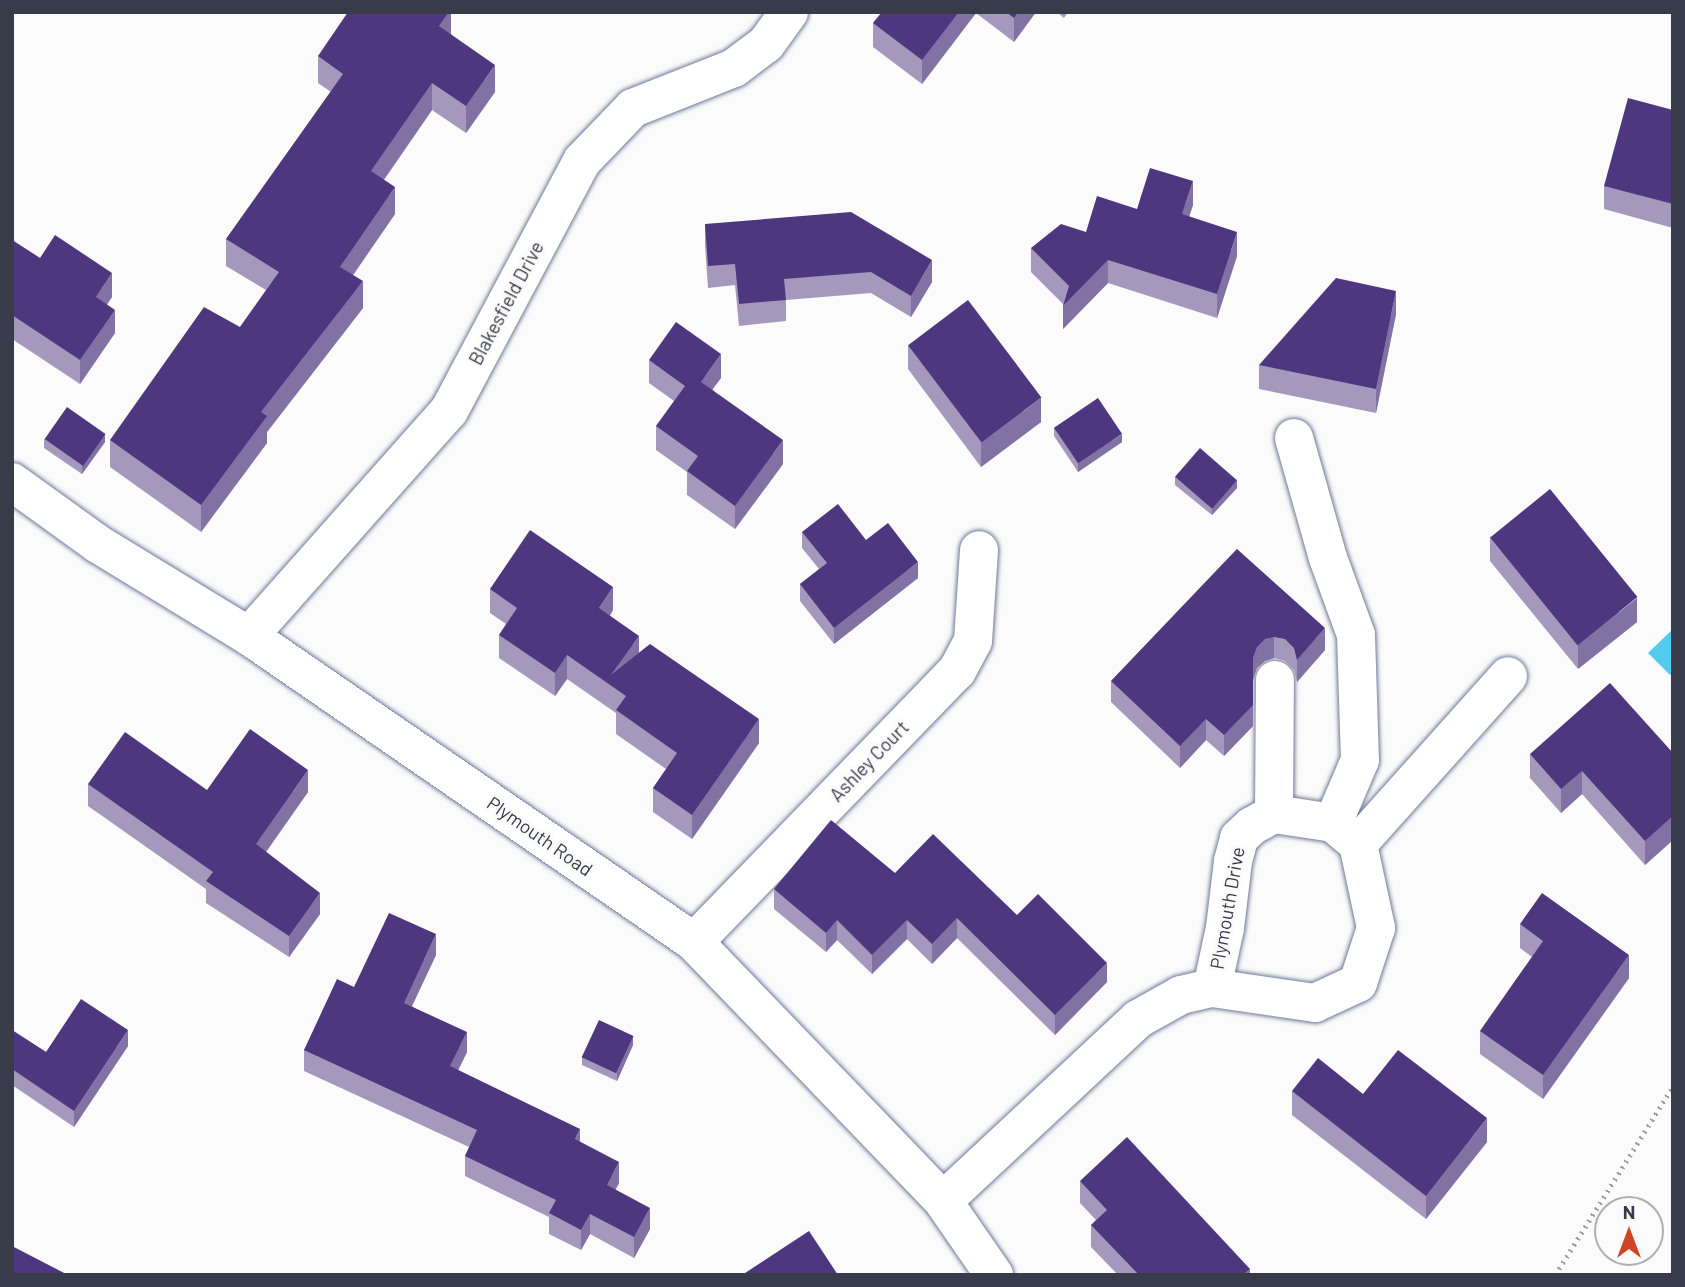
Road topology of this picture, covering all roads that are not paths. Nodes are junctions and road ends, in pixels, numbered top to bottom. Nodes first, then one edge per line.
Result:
1 (789, 12) edge
2 (1294, 438) dead end
3 (12, 482) edge
4 (979, 550) dead end
5 (249, 636) junction
6 (1508, 676) dead end
7 (1275, 680) dead end
8 (1274, 814) junction
9 (1346, 833) junction
10 (694, 942) junction
11 (1212, 988) junction
12 (943, 1201) junction
13 (994, 1275) edge

1 - 5 street, Blakesfield Drive
2 - 9 street
3 - 5 street, Plymouth Road
4 - 10 street, Ashley Court
5 - 10 street, Plymouth Road
6 - 9 street
7 - 8 street
8 - 9 street
8 - 11 street, Plymouth Drive
9 - 11 street, Plymouth Drive
10 - 12 street, Plymouth Road
11 - 12 street, Plymouth Drive
12 - 13 street, Plymouth Road

